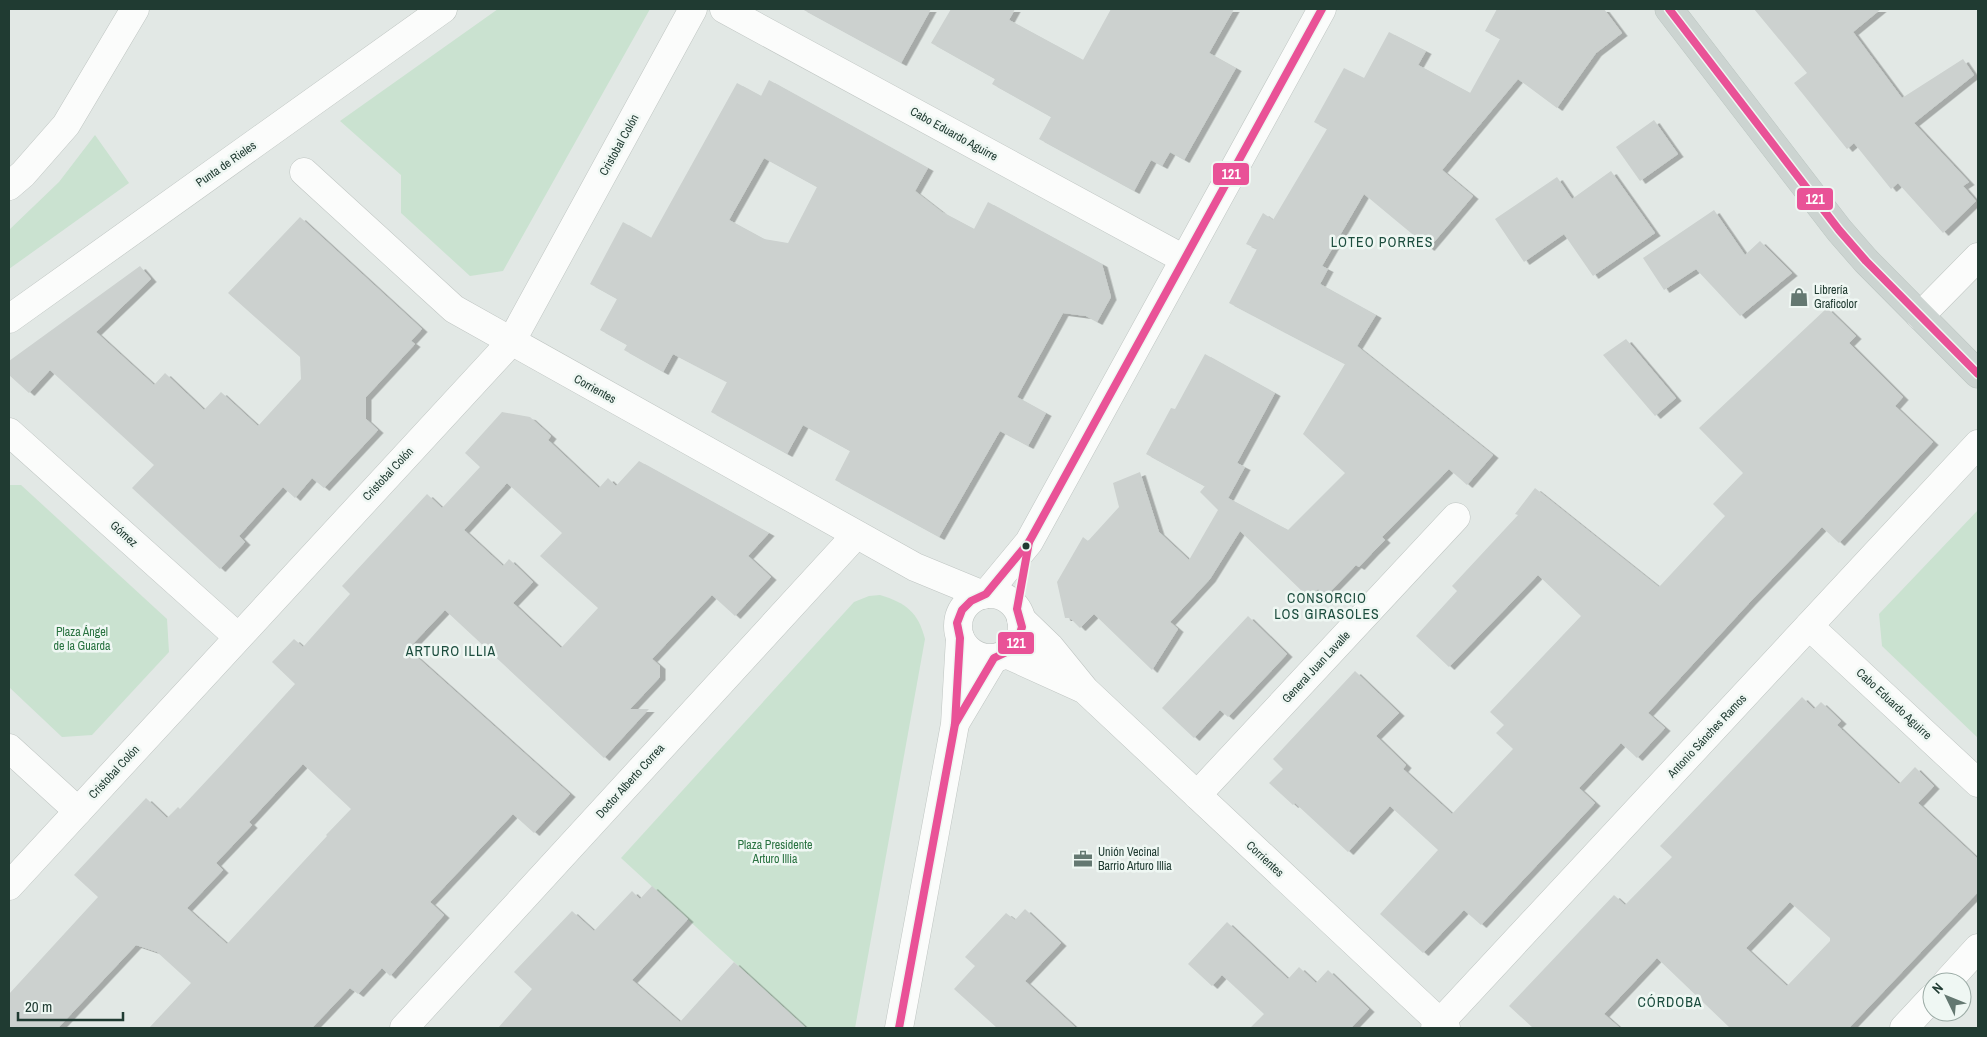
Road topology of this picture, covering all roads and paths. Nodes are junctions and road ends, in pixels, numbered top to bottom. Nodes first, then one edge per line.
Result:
1 (135, 9) edge
2 (443, 9) edge
3 (693, 9) edge
4 (724, 9) edge
5 (1322, 9) edge
6 (1669, 9) edge
7 (304, 172) dead end
8 (9, 186) edge
9 (1978, 257) edge
10 (1184, 259) junction
11 (1920, 316) junction
12 (9, 319) edge
13 (511, 342) junction
14 (1978, 374) edge
15 (9, 432) edge
16 (1978, 444) edge
17 (1456, 517) dead end
18 (856, 535) junction
19 (1029, 542) junction
20 (915, 567) junction
21 (985, 595) junction
22 (1019, 614) junction
23 (1809, 626) junction
24 (960, 627) junction
25 (238, 637) junction
26 (1000, 656) junction
27 (1085, 690) junction
28 (955, 724) junction
29 (9, 748) edge
30 (1978, 783) edge
31 (1197, 795) junction
32 (78, 811) junction
33 (9, 886) edge
34 (1978, 948) edge
35 (1956, 972) edge
36 (1922, 1009) edge
37 (1440, 1026) edge
38 (404, 1028) edge
39 (899, 1028) edge
40 (1904, 1028) edge

1 - 8 street
2 - 12 street, Punta de Rieles
3 - 13 street, Cristobal Colón
4 - 10 street, Cabo Eduardo Aguirre
5 - 10 street
6 - 11 main road
7 - 13 street, Corrientes
9 - 11 street
10 - 19 street
11 - 14 main road
13 - 18 street, Corrientes
13 - 25 street, Cristobal Colón
15 - 25 street, Gómez
16 - 23 street, Antonio Sánches Ramos
17 - 31 street, General Juan Lavalle
18 - 20 street, Corrientes
18 - 38 street, Doctor Alberto Correa
19 - 21 street
19 - 22 street
20 - 21 street, Corrientes
20 - 24 street, Corrientes
21 - 22 street
21 - 24 street
22 - 26 street
22 - 27 street, Corrientes
23 - 30 street, Cabo Eduardo Aguirre
23 - 37 street, Antonio Sánches Ramos
24 - 26 street
24 - 28 street
25 - 32 street, Cristobal Colón
26 - 27 street, Corrientes
26 - 28 street
27 - 31 street, Corrientes
28 - 39 street
29 - 32 street
31 - 37 street, Corrientes
32 - 33 street, Cristobal Colón
34 - 35 street
36 - 40 street

